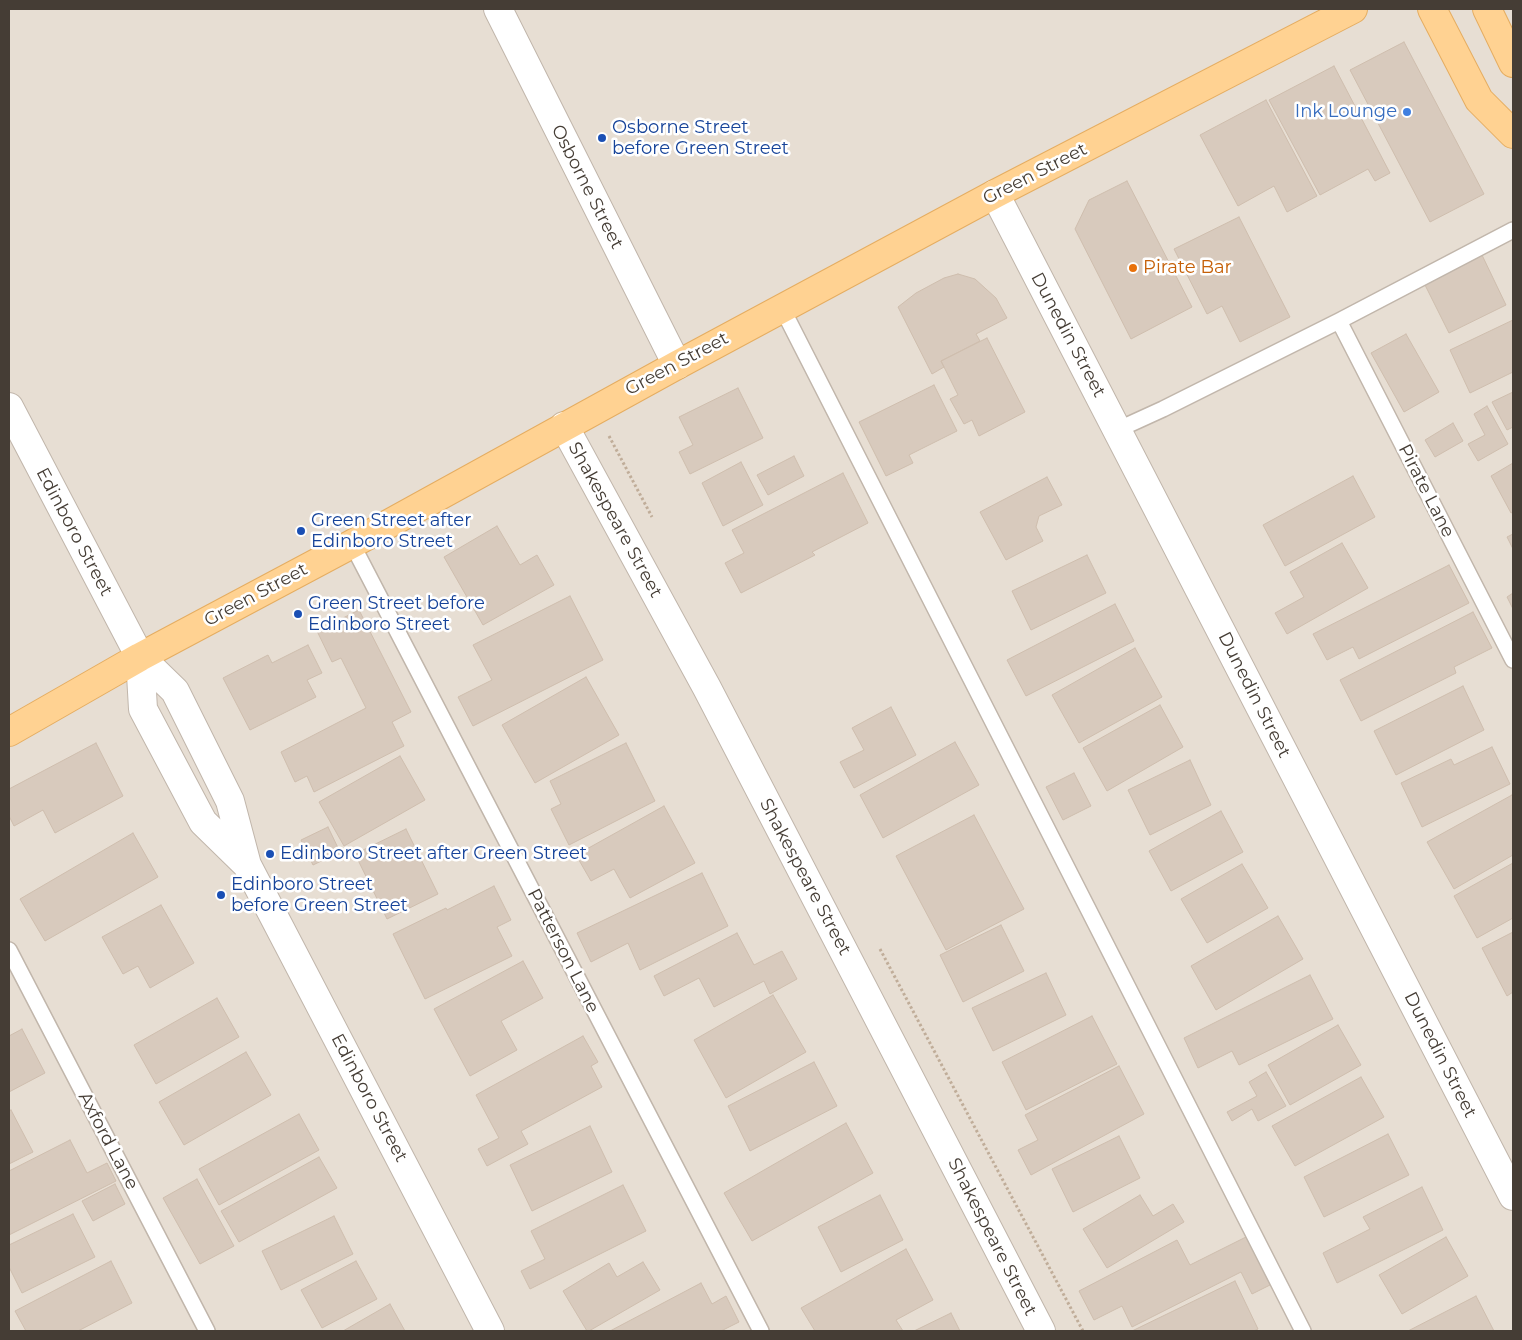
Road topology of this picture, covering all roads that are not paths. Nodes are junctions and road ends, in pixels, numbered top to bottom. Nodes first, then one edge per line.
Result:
1 (498, 9) edge
2 (1353, 9) edge
3 (1432, 9) edge
4 (1487, 9) edge
5 (1513, 63) edge
6 (1513, 134) edge
7 (995, 194) junction
8 (1513, 230) edge
9 (782, 308) junction
10 (1339, 321) junction
11 (676, 365) junction
12 (9, 407) edge
13 (564, 426) junction
14 (1117, 430) junction
15 (352, 544) junction
16 (140, 657) junction
17 (1513, 660) edge
18 (9, 732) edge
19 (247, 865) junction
20 (9, 950) edge
21 (1513, 1196) edge
22 (207, 1331) edge
23 (490, 1331) edge
24 (762, 1331) edge
25 (1041, 1331) edge
26 (1303, 1331) edge

1 - 11 street, Osborne Street
2 - 7 main road, Green Street
3 - 6 main road
4 - 5 main road
7 - 9 main road, Green Street
7 - 14 street, Dunedin Street
8 - 10 lane
9 - 11 main road, Green Street
9 - 26 lane
10 - 14 lane
10 - 17 lane, Pirate Lane
11 - 13 main road, Green Street
12 - 16 street, Edinboro Street
13 - 15 main road, Green Street
13 - 25 street, Shakespeare Street
14 - 21 street, Dunedin Street
15 - 16 main road, Green Street
15 - 24 lane, Patterson Lane
16 - 18 main road, Green Street
16 - 19 street, Edinboro Street
16 - 19 street, Edinboro Street
19 - 23 street, Edinboro Street
20 - 22 lane, Axford Lane

